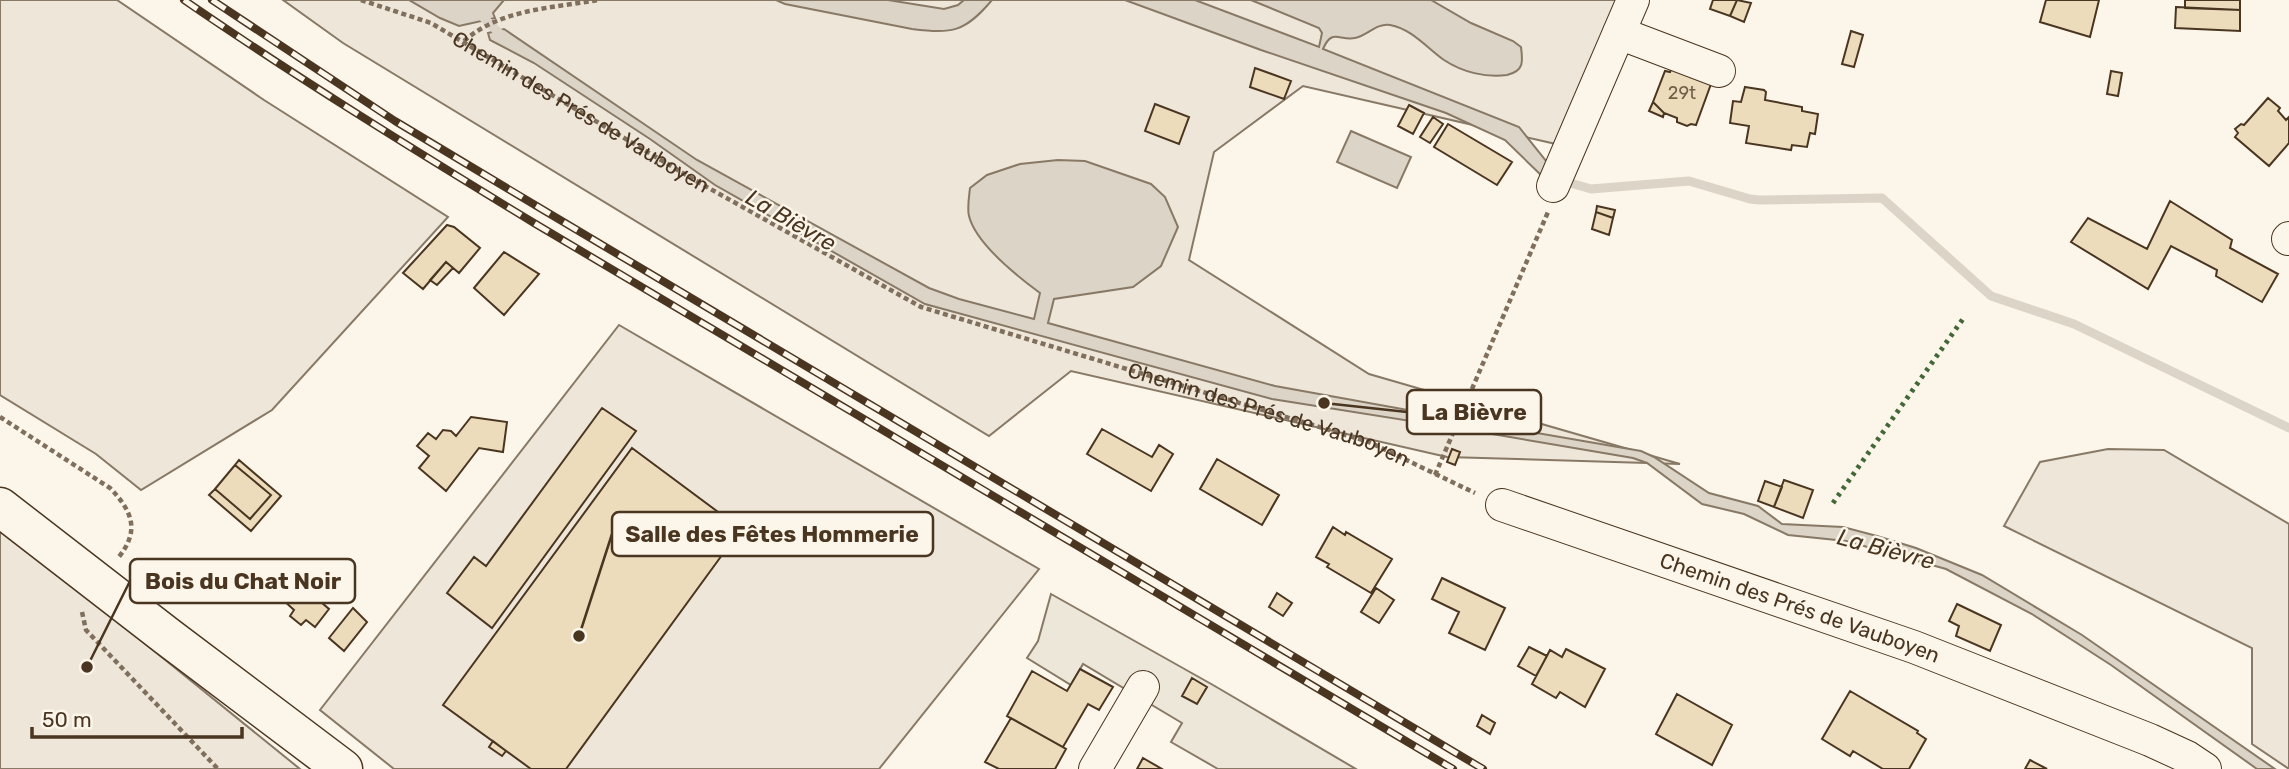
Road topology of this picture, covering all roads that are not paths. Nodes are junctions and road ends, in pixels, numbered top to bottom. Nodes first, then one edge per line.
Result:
1 (1633, 0) edge
2 (1619, 33) junction
3 (1719, 71) dead end
4 (1556, 179) road end
5 (1502, 505) road end
6 (0, 507) edge
7 (1143, 687) dead end
8 (343, 769) edge
9 (1095, 769) edge
10 (2205, 769) edge

1 - 2 lane
2 - 3 lane
2 - 4 lane
5 - 10 lane, Chemin des Prés de Vauboyen
6 - 8 main road
7 - 9 lane

